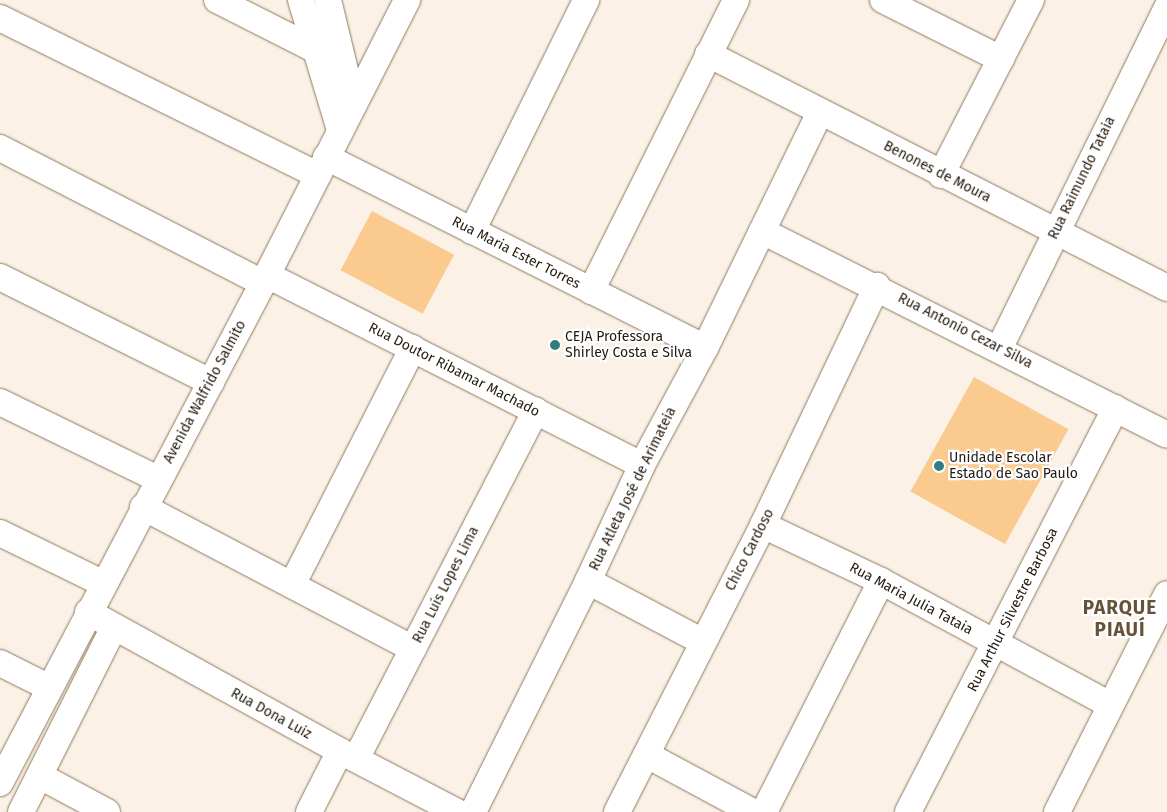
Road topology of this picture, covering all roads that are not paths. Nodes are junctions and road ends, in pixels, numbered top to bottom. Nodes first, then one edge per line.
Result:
1 (217, 0) edge
2 (301, 0) edge
3 (328, 0) edge
4 (407, 0) edge
5 (586, 0) edge
6 (736, 0) edge
7 (883, 0) edge
8 (1031, 0) edge
9 (1167, 7) edge
10 (0, 18) edge
11 (316, 50) junction
12 (708, 54) junction
13 (1000, 59) junction
14 (353, 103) junction
15 (820, 112) junction
16 (340, 130) junction
17 (0, 148) edge
18 (321, 166) junction
19 (942, 175) junction
20 (472, 231) junction
21 (762, 231) junction
22 (1056, 231) junction
23 (0, 277) edge
24 (265, 279) junction
25 (877, 286) junction
26 (1167, 288) edge
27 (591, 291) junction
28 (413, 348) junction
29 (705, 348) junction
30 (999, 349) junction
31 (211, 382) junction
32 (0, 402) edge
33 (1116, 408) junction
34 (536, 410) junction
35 (1167, 435) edge
36 (642, 465) junction
37 (158, 479) junction
38 (143, 507) junction
39 (763, 525) junction
40 (0, 533) edge
41 (588, 581) junction
42 (880, 581) junction
43 (102, 584) junction
44 (292, 585) junction
45 (1167, 594) edge
46 (88, 612) junction
47 (114, 627) junction
48 (703, 642) junction
49 (996, 644) junction
50 (413, 649) junction
51 (0, 663) edge
52 (48, 687) junction
53 (1110, 705) junction
54 (348, 755) junction
55 (647, 755) junction
56 (40, 776) junction
57 (0, 783) edge
58 (21, 812) edge
59 (108, 812) edge
60 (309, 812) edge
61 (457, 812) edge
62 (473, 812) edge
63 (616, 812) edge
64 (753, 812) edge
65 (764, 812) edge
66 (908, 812) edge
67 (1057, 812) edge

1 - 11 street
2 - 11 street
3 - 14 street
4 - 14 street, Avenida Walfrido Salmito
5 - 20 street
6 - 12 street
7 - 13 street
8 - 13 street
9 - 22 street, Rua Raimundo Tataia
10 - 18 street, Rua Maria Ester Torres
11 - 16 street
12 - 15 street, Benones de Moura
12 - 27 street
13 - 19 street
14 - 16 street, Avenida Walfrido Salmito
15 - 19 street, Benones de Moura
15 - 21 street, Rua Atleta José de Arimateia
16 - 18 street, Avenida Walfrido Salmito
17 - 24 street, Rua Doutor Ribamar Machado
18 - 20 street, Rua Maria Ester Torres
18 - 24 street, Avenida Walfrido Salmito
19 - 22 street, Benones de Moura
20 - 27 street, Rua Maria Ester Torres
21 - 25 street, Rua Antonio Cezar Silva
21 - 29 street, Rua Atleta José de Arimateia
22 - 26 street, Benones de Moura
22 - 30 street, Rua Raimundo Tataia
23 - 31 street
24 - 28 street, Rua Doutor Ribamar Machado
24 - 31 street, Avenida Walfrido Salmito
25 - 30 street, Rua Antonio Cezar Silva
25 - 39 street, Chico Cardoso
27 - 29 street, Rua Maria Ester Torres
28 - 34 street, Rua Doutor Ribamar Machado
28 - 44 street
29 - 36 street, Rua Atleta José de Arimateia
30 - 33 street, Rua Antonio Cezar Silva
31 - 37 street, Avenida Walfrido Salmito
32 - 37 street
33 - 35 street, Rua Antonio Cezar Silva
33 - 49 street, Rua Arthur Silvestre Barbosa
34 - 36 street, Rua Doutor Ribamar Machado
34 - 50 street, Rua Luís Lopes Lima
36 - 41 street, Rua Atleta José de Arimateia
37 - 38 street, Avenida Walfrido Salmito
38 - 43 street, Avenida Walfrido Salmito
38 - 44 street
39 - 42 street, Rua Maria Julia Tataia
39 - 48 street, Chico Cardoso
40 - 43 street
41 - 48 street
41 - 62 street, Rua Atleta José de Arimateia
42 - 49 street, Rua Maria Julia Tataia
42 - 65 street
43 - 46 street, Avenida Walfrido Salmito
44 - 50 street
45 - 53 street
46 - 47 street, Rua Dona Luiz
46 - 52 street, Avenida Walfrido Salmito
47 - 54 street, Rua Dona Luiz
47 - 56 street
48 - 55 street, Chico Cardoso
49 - 53 street, Rua Maria Julia Tataia
49 - 66 street, Rua Arthur Silvestre Barbosa
50 - 54 street, Rua Luís Lopes Lima
51 - 52 street
52 - 57 street, Avenida Walfrido Salmito
53 - 67 street
54 - 60 street, Rua Luís Lopes Lima
54 - 61 street, Rua Dona Luiz
55 - 63 street, Chico Cardoso
55 - 64 street
56 - 58 street
56 - 59 street

